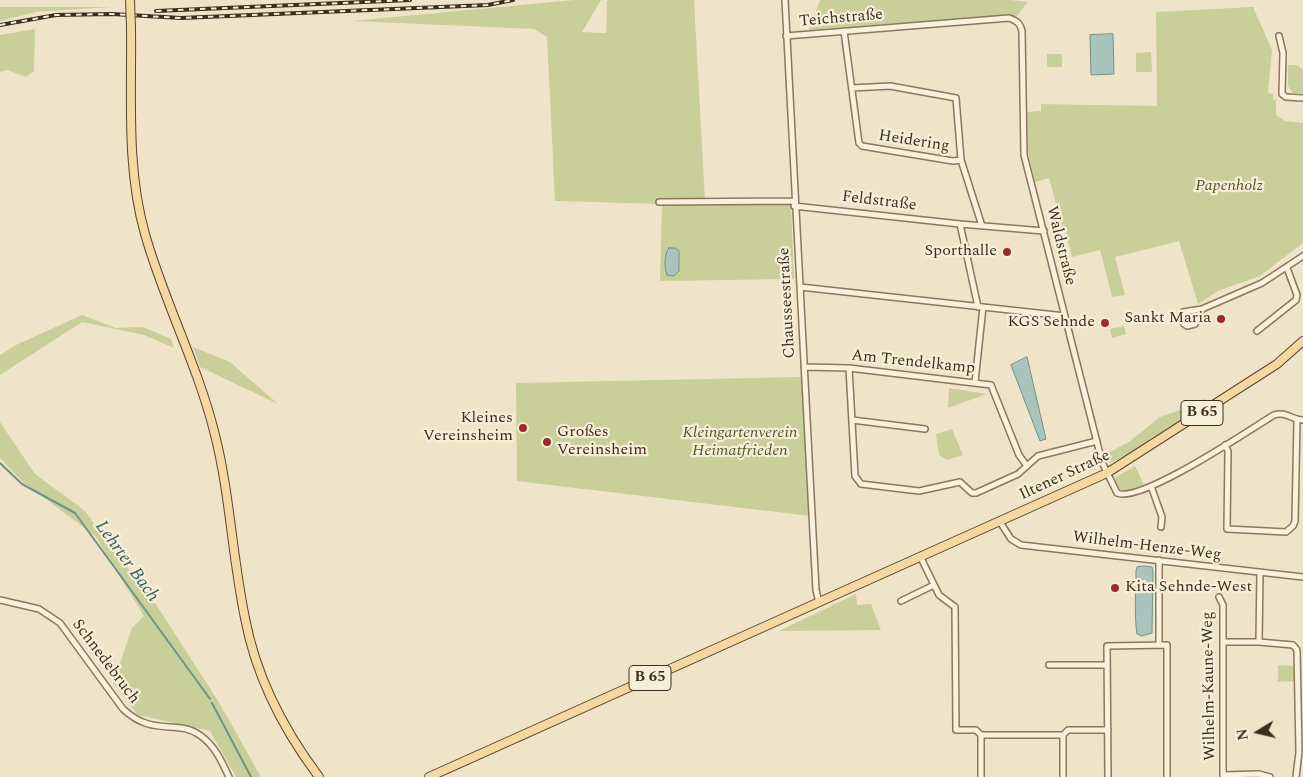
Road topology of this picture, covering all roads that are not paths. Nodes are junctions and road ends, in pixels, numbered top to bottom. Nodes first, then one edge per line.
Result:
1 (130, 0) edge
2 (785, 0) edge
3 (1018, 21) joint
4 (844, 31) junction
5 (786, 36) junction
6 (1279, 36) dead end
7 (852, 88) junction
8 (1303, 98) edge
9 (961, 160) junction
10 (659, 202) dead end
11 (794, 203) junction
12 (960, 224) junction
13 (982, 226) junction
14 (1044, 231) junction
15 (1303, 256) edge
16 (1287, 268) junction
17 (800, 286) junction
18 (981, 307) junction
19 (1202, 309) dead end
20 (1065, 316) junction
21 (1257, 332) dead end
22 (1303, 341) edge
23 (804, 367) junction
24 (849, 368) junction
25 (975, 382) junction
26 (852, 420) junction
27 (1300, 420) edge
28 (925, 429) dead end
29 (1097, 441) junction
30 (1225, 445) junction
31 (1027, 466) junction
32 (1107, 473) junction
33 (1151, 486) junction
34 (1000, 522) junction
35 (1161, 527) dead end
36 (921, 558) junction
37 (1159, 560) junction
38 (1260, 572) junction
39 (1303, 577) edge
40 (934, 585) junction
41 (1219, 597) dead end
42 (0, 600) edge
43 (901, 601) dead end
44 (819, 603) junction
45 (1223, 642) junction
46 (1259, 642) junction
47 (1159, 645) junction
48 (1048, 665) dead end
49 (1107, 665) junction
50 (1108, 730) junction
51 (981, 735) junction
52 (1063, 735) junction
53 (1224, 776) edge
54 (229, 777) edge
55 (319, 777) edge
56 (429, 777) edge
57 (981, 777) edge
58 (1063, 777) edge
59 (1108, 777) edge
60 (1167, 777) edge
61 (1270, 777) edge
62 (1296, 777) edge

1 - 55 main road, bridge
2 - 5 street, Chausseestraße
3 - 4 street, Teichstraße
3 - 14 street, Waldstraße
4 - 5 street, Teichstraße
4 - 7 street, Heidering
5 - 11 street, Chausseestraße
6 - 8 street
7 - 9 street, Heidering
7 - 9 street, Heidering
9 - 13 street, Heidering
10 - 11 street, Feldstraße
11 - 12 street, Feldstraße
11 - 17 street, Chausseestraße
12 - 13 street, Feldstraße
12 - 18 street
13 - 14 street, Feldstraße
14 - 20 street, Waldstraße
15 - 16 street
16 - 19 street
16 - 21 street
17 - 18 street
17 - 23 street, Chausseestraße
18 - 20 street
18 - 25 street
20 - 29 street, Waldstraße
22 - 32 main road, Iltener Straße / B 65
23 - 24 street, Am Trendelkamp
23 - 44 street, Chausseestraße
24 - 25 street, Am Trendelkamp
24 - 26 street
25 - 31 street, Am Trendelkamp
26 - 28 street
26 - 31 street
27 - 30 street
27 - 30 street
29 - 31 street
29 - 32 street, Waldstraße
30 - 33 street
32 - 33 street, Waldstraße
32 - 34 main road, Iltener Straße / B 65
33 - 35 street
34 - 36 main road, Iltener Straße / B 65
34 - 37 street, Wilhelm-Henze-Weg
36 - 40 street
36 - 44 main road, Iltener Straße / B 65
37 - 38 street, Wilhelm-Henze-Weg
37 - 47 street
38 - 39 street, Wilhelm-Henze-Weg
38 - 46 street
40 - 43 street
40 - 51 street
41 - 45 street, Wilhelm-Kaune-Weg
42 - 54 street, Schnedebruch
44 - 56 main road, B 65
45 - 46 street
45 - 53 street, Wilhelm-Kaune-Weg
46 - 62 street
47 - 49 street
47 - 60 street
48 - 49 street
49 - 50 street
50 - 52 street
50 - 59 street
51 - 52 street
51 - 57 street
52 - 58 street
53 - 61 street, Wilhelm-Kaune-Weg

